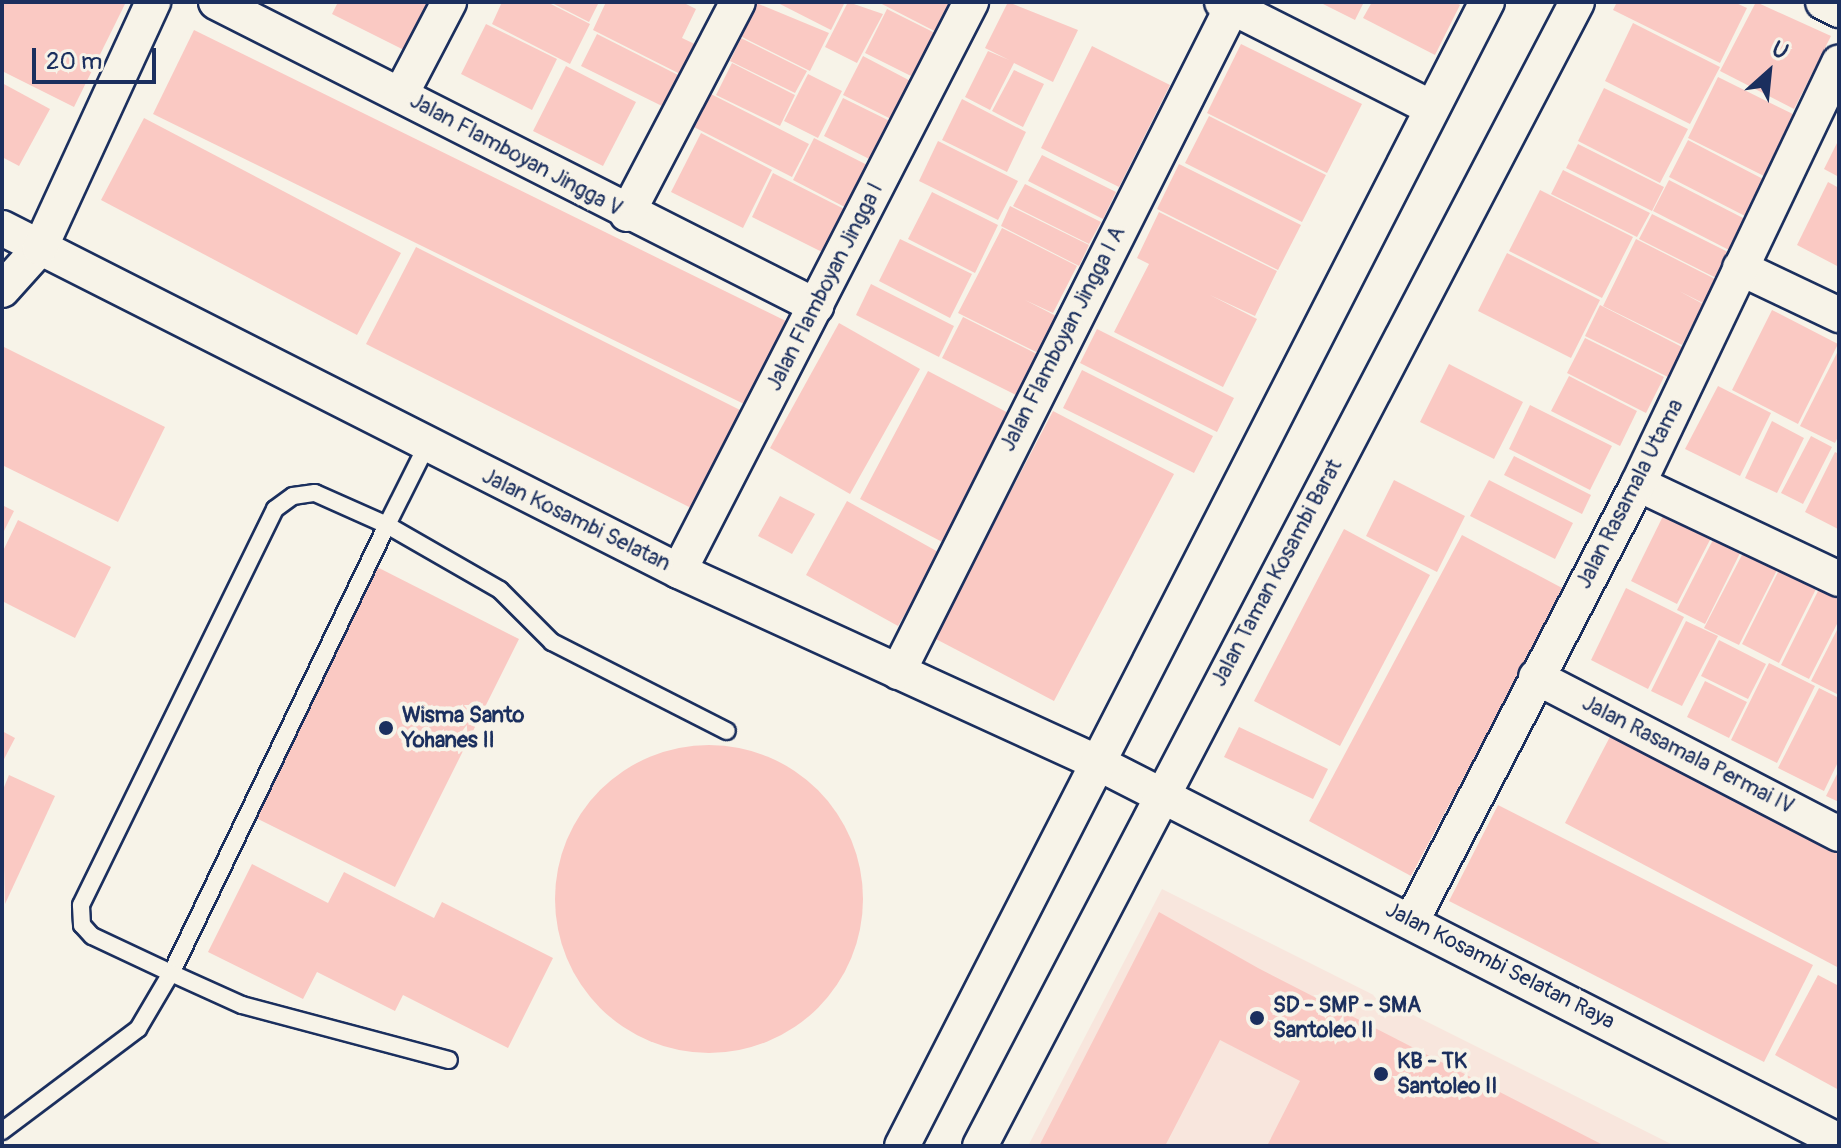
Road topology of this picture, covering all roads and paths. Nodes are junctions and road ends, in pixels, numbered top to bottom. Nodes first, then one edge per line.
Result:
1 (153, 2) edge
2 (216, 2) edge
3 (449, 2) edge
4 (738, 2) edge
5 (971, 2) edge
6 (1487, 2) edge
7 (1577, 2) edge
8 (1823, 2) edge
9 (1227, 4) edge
10 (1839, 10) edge
11 (1839, 63) edge
12 (401, 94) junction
13 (1430, 107) junction
14 (627, 214) junction
15 (2, 228) edge
16 (40, 248) junction
17 (1740, 268) junction
18 (2, 290) edge
19 (816, 306) junction
20 (1839, 315) edge
21 (426, 447) junction
22 (1638, 484) junction
23 (387, 525) junction
24 (679, 571) junction
25 (1839, 579) edge
26 (898, 672) junction
27 (1536, 677) junction
28 (727, 731) dead end
29 (1102, 757) junction
30 (1155, 793) junction
31 (1839, 834) edge
32 (1412, 920) junction
33 (171, 973) junction
34 (449, 1060) dead end
35 (2, 1131) edge
36 (1839, 1141) edge
37 (902, 1146) edge
38 (980, 1146) edge

1 - 16 street
2 - 12 street, Jalan Flamboyan Jingga V
3 - 12 street
4 - 14 street
5 - 19 street, Jalan Flamboyan Jingga I
6 - 13 street
7 - 30 street, Jalan Taman Kosambi Barat
8 - 10 street
9 - 13 street
9 - 26 street, Jalan Flamboyan Jingga I A
11 - 17 street, Jalan Rasamala Utama
12 - 14 street, Jalan Flamboyan Jingga V
13 - 29 street
14 - 19 street, Jalan Flamboyan Jingga V
15 - 16 street, Jalan Kosambi Selatan
16 - 18 street
16 - 21 street, Jalan Kosambi Selatan
17 - 20 street
17 - 22 street, Jalan Rasamala Utama
19 - 24 street, Jalan Flamboyan Jingga I
21 - 23 lane
21 - 24 street, Jalan Kosambi Selatan
22 - 25 street
22 - 27 street, Jalan Rasamala Utama
23 - 28 lane
23 - 33 lane
23 - 33 lane
24 - 26 street, Jalan Kosambi Selatan
26 - 29 street, Jalan Kosambi Selatan
27 - 31 street, Jalan Rasamala Permai IV
27 - 32 street, Jalan Rasamala Utama
29 - 30 street, Jalan Kosambi Selatan
29 - 37 street
30 - 32 street, Jalan Kosambi Selatan Raya
30 - 38 street, Jalan Taman Kosambi Barat
32 - 36 street, Jalan Kosambi Selatan Raya
33 - 34 lane
33 - 35 lane

